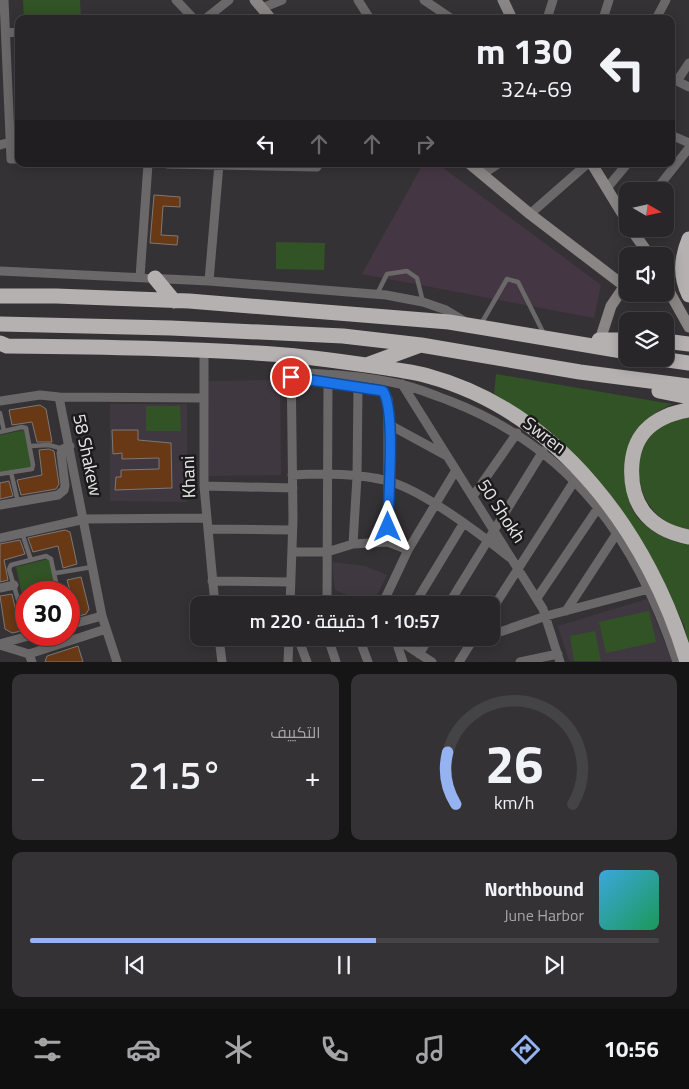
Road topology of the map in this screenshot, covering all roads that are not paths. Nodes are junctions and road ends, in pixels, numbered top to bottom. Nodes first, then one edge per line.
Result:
1 (4, 0) edge
2 (176, 0) edge
3 (229, 0) edge
4 (282, 0) edge
5 (358, 0) edge
6 (424, 0) edge
7 (503, 0) edge
8 (553, 0) edge
9 (609, 0) edge
10 (666, 0) edge
11 (258, 4) edge
12 (190, 15) edge
13 (211, 15) edge
14 (268, 15) edge
15 (365, 15) edge
16 (446, 15) edge
17 (510, 15) edge
18 (548, 15) edge
19 (604, 15) edge
20 (658, 15) edge
21 (15, 32) edge
22 (6, 33) junction
23 (689, 63) edge
24 (675, 79) edge
25 (675, 80) edge
26 (689, 87) edge
27 (675, 137) edge
28 (10, 142) junction
29 (689, 143) edge
30 (0, 144) edge
31 (689, 148) edge
32 (15, 159) edge
33 (675, 166) edge
34 (148, 167) edge
35 (218, 167) edge
36 (474, 167) edge
37 (494, 167) edge
38 (584, 167) edge
39 (594, 167) edge
40 (624, 167) edge
41 (674, 167) edge
42 (483, 174) junction
43 (662, 182) edge
44 (607, 188) junction
45 (619, 208) edge
46 (530, 214) junction
47 (689, 239) edge
48 (0, 271) edge
49 (147, 278) junction
50 (619, 279) edge
51 (210, 280) junction
52 (377, 294) junction
53 (619, 294) edge
54 (689, 295) edge
55 (0, 296) edge
56 (674, 300) edge
57 (174, 301) junction
58 (423, 302) junction
59 (0, 324) edge
60 (475, 327) junction
61 (689, 327) edge
62 (546, 338) junction
63 (600, 340) junction
64 (619, 340) edge
65 (564, 341) junction
66 (674, 342) edge
67 (689, 344) edge
68 (2, 345) edge
69 (421, 345) junction
70 (204, 348) junction
71 (619, 350) edge
72 (291, 356) junction
73 (674, 361) edge
74 (689, 364) edge
75 (368, 365) junction
76 (580, 372) junction
77 (291, 375) junction
78 (328, 383) junction
79 (402, 384) junction
80 (689, 386) edge
81 (358, 387) junction
82 (60, 397) junction
83 (204, 398) junction
84 (689, 398) edge
85 (0, 401) edge
86 (689, 410) edge
87 (0, 413) edge
88 (390, 425) junction
89 (2, 431) edge
90 (517, 434) junction
91 (30, 446) junction
92 (66, 447) junction
93 (543, 451) junction
94 (448, 457) junction
95 (456, 470) junction
96 (11, 472) junction
97 (326, 473) junction
98 (0, 474) edge
99 (292, 474) junction
100 (357, 477) junction
101 (575, 480) junction
102 (388, 481) junction
103 (204, 486) junction
104 (292, 488) junction
105 (473, 496) junction
106 (18, 502) junction
107 (0, 505) edge
108 (435, 506) junction
109 (598, 508) junction
110 (207, 518) junction
111 (85, 520) junction
112 (463, 524) junction
113 (208, 528) junction
114 (292, 530) junction
115 (496, 530) junction
116 (22, 533) junction
117 (617, 533) junction
118 (689, 537) edge
119 (0, 538) edge
120 (487, 540) junction
121 (388, 542) junction
122 (353, 544) junction
123 (408, 550) junction
124 (292, 552) junction
125 (327, 552) junction
126 (31, 560) junction
127 (517, 564) junction
128 (93, 567) junction
129 (56, 573) junction
130 (57, 581) edge
131 (212, 581) junction
132 (291, 582) junction
133 (14, 585) junction
134 (0, 588) edge
135 (15, 589) edge
136 (649, 589) junction
137 (214, 596) edge
138 (290, 596) edge
139 (328, 596) edge
140 (386, 596) edge
141 (419, 596) edge
142 (453, 596) edge
143 (499, 596) edge
144 (537, 598) junction
145 (566, 611) junction
146 (102, 616) junction
147 (546, 616) junction
148 (80, 622) edge
149 (106, 629) junction
150 (500, 632) edge
151 (15, 640) edge
152 (0, 644) edge
153 (220, 646) edge
154 (289, 646) edge
155 (301, 646) edge
156 (331, 646) edge
157 (363, 646) edge
158 (398, 646) edge
159 (407, 646) edge
160 (424, 646) edge
161 (469, 646) edge
162 (419, 654) junction
163 (31, 658) edge
164 (559, 658) edge
165 (117, 662) edge
166 (222, 662) edge
167 (288, 662) edge
168 (307, 662) edge
169 (336, 662) edge
170 (368, 662) edge
171 (403, 662) edge
172 (432, 662) edge
173 (459, 662) edge
174 (520, 662) edge
175 (677, 662) edge
176 (688, 662) edge

1 - 22 street
2 - 12 street
3 - 13 street
4 - 11 street
5 - 15 street
6 - 16 street
7 - 17 street
8 - 18 street
9 - 19 street
10 - 20 street
11 - 14 street
21 - 22 street
22 - 28 street
23 - 24 street
25 - 26 street
27 - 29 street
28 - 30 street
28 - 32 street
31 - 33 street
34 - 49 street
35 - 51 street
36 - 42 street
37 - 42 street
38 - 46 street
39 - 44 street
40 - 44 street
41 - 43 street
42 - 46 street
44 - 45 street
46 - 50 street
47 - 54 highway
48 - 49 street
49 - 51 street
49 - 57 highway
51 - 52 street
52 - 58 street
52 - 58 lane
53 - 63 street
55 - 57 highway
56 - 61 street
57 - 60 highway
58 - 60 street
59 - 69 highway
60 - 62 highway
60 - 62 lane
62 - 65 highway
63 - 64 highway
63 - 65 highway
65 - 71 highway
66 - 67 highway
68 - 70 highway
69 - 75 highway
69 - 76 highway
70 - 72 highway
70 - 83 street, Khani
72 - 75 highway
72 - 77 street
73 - 74 highway
75 - 176 highway
76 - 80 highway
76 - 84 highway
77 - 78 street
77 - 79 street, Swren
77 - 99 street
78 - 81 street
78 - 97 street
79 - 90 street, Swren
79 - 94 street, 50 Shokh
81 - 88 street
81 - 100 street
82 - 83 street, 58 Shakew
82 - 85 street
82 - 92 street, 58 Shakew
83 - 103 street, Khani
86 - 118 highway
87 - 89 lane
88 - 94 street
88 - 102 street
89 - 91 lane
90 - 93 street, Swren
90 - 105 street
91 - 92 lane
91 - 96 lane
92 - 106 street
92 - 111 street, 58 Shakew
93 - 101 street, Swren
93 - 115 street
94 - 95 street, 50 Shokh
95 - 105 street, 50 Shokh
95 - 108 street
96 - 98 lane
96 - 106 lane
97 - 99 street
97 - 100 street
97 - 125 street
99 - 104 street
100 - 102 street
100 - 122 street
101 - 109 street, Swren
101 - 127 street
102 - 108 street
102 - 121 street
103 - 104 street
103 - 110 street, Khani
104 - 114 street
105 - 115 street, 50 Shokh
106 - 107 street
108 - 112 street
108 - 123 street
109 - 117 street, Swren
109 - 144 street
110 - 111 street
110 - 113 street, Khani
111 - 116 street
111 - 128 street, 58 Shakew
112 - 120 street
112 - 141 street
113 - 114 street
113 - 131 street, Khani
114 - 124 street
115 - 120 street
115 - 127 street, 50 Shokh
116 - 119 street
116 - 126 lane
117 - 136 street, Swren
117 - 145 street
120 - 127 street
120 - 142 street
121 - 122 street
121 - 123 street
122 - 125 street
123 - 140 street
124 - 125 street
124 - 132 street
125 - 139 street
126 - 129 lane
126 - 133 lane
127 - 143 street
127 - 144 street, 50 Shokh
128 - 129 lane
128 - 146 street, 58 Shakew
129 - 130 lane
131 - 132 street
131 - 137 street, Khani
132 - 138 street
133 - 134 street
133 - 135 lane
136 - 145 street
136 - 175 street, Swren
144 - 147 street, 50 Shokh
145 - 147 street
146 - 148 street
146 - 149 street, 58 Shakew
147 - 150 street
147 - 164 street, 50 Shokh
149 - 163 street
149 - 165 street, 58 Shakew
151 - 152 street
152 - 163 street
153 - 166 street
154 - 167 street
155 - 168 street
156 - 169 street
157 - 170 street
158 - 171 street
159 - 162 street
160 - 162 street
161 - 173 street
162 - 172 street
164 - 174 street

